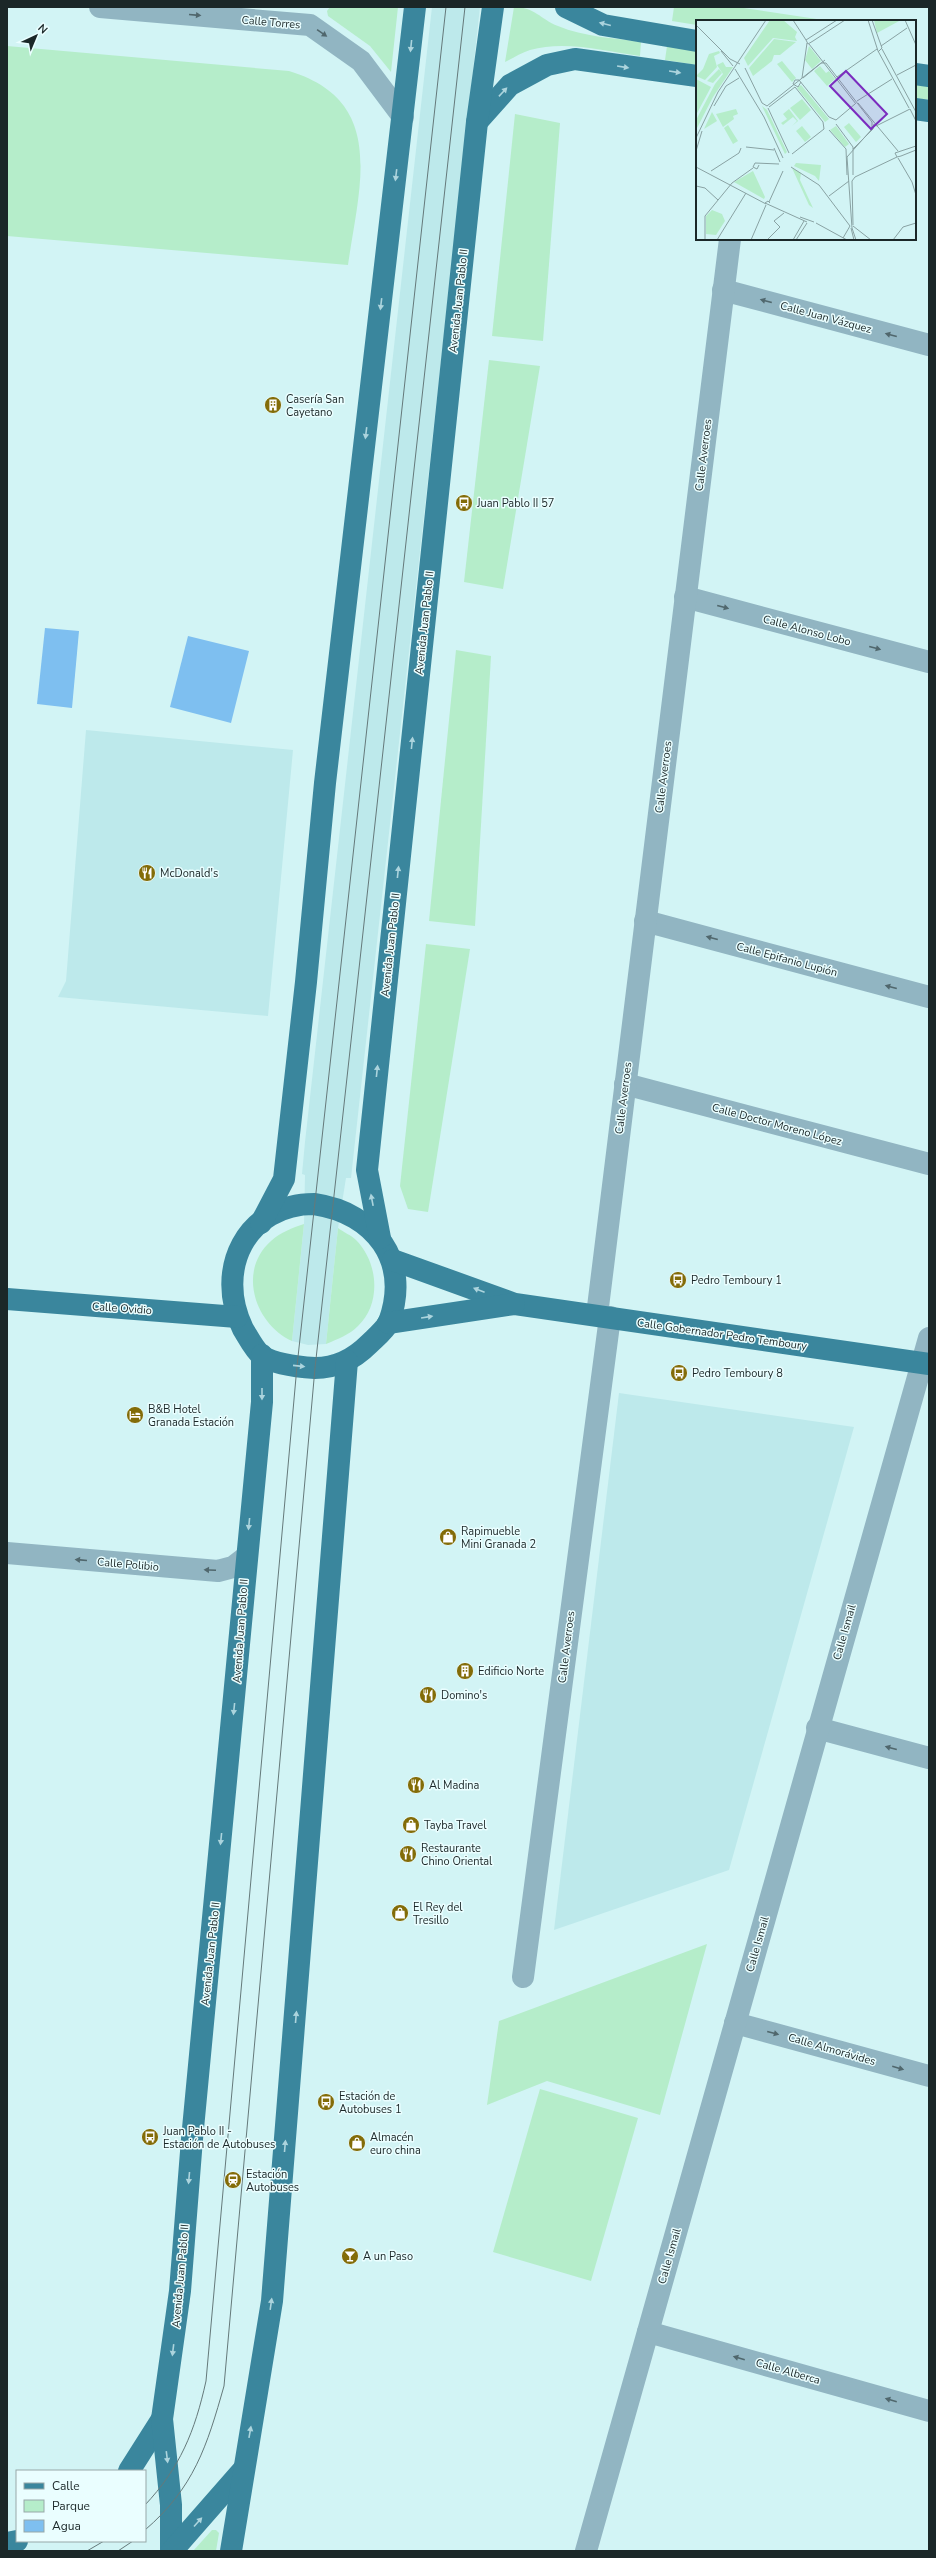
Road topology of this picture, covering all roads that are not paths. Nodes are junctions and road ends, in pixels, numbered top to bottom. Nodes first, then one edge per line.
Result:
1 (100, 7) edge
2 (415, 7) edge
3 (493, 7) edge
4 (566, 7) edge
5 (696, 41) edge
6 (916, 74) edge
7 (696, 76) edge
8 (929, 76) edge
9 (916, 109) edge
10 (929, 111) edge
11 (403, 117) junction
12 (477, 122) junction
13 (730, 240) edge
14 (723, 290) junction
15 (929, 345) edge
16 (685, 597) junction
17 (929, 662) edge
18 (645, 921) junction
19 (929, 997) edge
20 (625, 1084) junction
21 (929, 1164) edge
22 (261, 1223) junction
23 (380, 1238) junction
24 (393, 1260) junction
25 (7, 1299) edge
26 (515, 1304) junction
27 (603, 1316) junction
28 (238, 1317) junction
29 (388, 1323) junction
30 (929, 1338) edge
31 (262, 1355) junction
32 (347, 1361) junction
33 (925, 1364) edge
34 (7, 1553) edge
35 (246, 1557) junction
36 (817, 1728) junction
37 (929, 1758) edge
38 (523, 1977) dead end
39 (735, 2023) junction
40 (929, 2076) edge
41 (648, 2332) junction
42 (929, 2411) edge
43 (162, 2419) junction
44 (130, 2470) edge
45 (243, 2470) junction
46 (171, 2551) edge
47 (231, 2551) edge
48 (586, 2551) edge

1 -> 11 street, Calle Torres
2 -> 11 main road
3 - 12 main road, Avenida Juan Pablo II
5 -> 4 main road
6 - 8 main road
12 -> 7 main road
9 - 10 main road
11 -> 22 main road
23 -> 12 main road, Avenida Juan Pablo II
13 - 14 street, Calle Averroes
15 -> 14 street, Calle Juan Vázquez
14 - 16 street, Calle Averroes
16 -> 17 street, Calle Alonso Lobo
16 - 18 street, Calle Averroes
19 -> 18 street, Calle Epifanio Lupión
18 - 20 street, Calle Averroes
20 - 21 street, Calle Doctor Moreno López
20 - 27 street, Calle Averroes
22 - 23 main road
22 - 28 main road
23 - 24 main road
26 -> 24 main road, Calle Gobernador Pedro Temboury
24 - 29 main road
25 - 28 main road, Calle Ovidio
26 - 27 main road, Calle Gobernador Pedro Temboury
29 -> 26 main road, Calle Gobernador Pedro Temboury
27 - 33 main road, Calle Gobernador Pedro Temboury
27 - 38 street, Calle Averroes
28 - 31 main road
29 - 32 main road
30 - 33 street, Calle Ismail
31 -> 32 main road
31 -> 35 main road, Avenida Juan Pablo II
45 -> 32 main road
33 - 36 street, Calle Ismail
35 -> 34 street, Calle Polibio
35 -> 43 main road, Avenida Juan Pablo II
37 -> 36 street
36 - 39 street, Calle Ismail
39 -> 40 street, Calle Almorávides
39 - 41 street, Calle Ismail
42 -> 41 street, Calle Alberca
41 - 48 street, Calle Ismail
43 - 44 main road
43 -> 46 main road, Avenida Juan Pablo II
46 -> 45 main road, Avenida Juan Pablo II
45 - 47 main road

